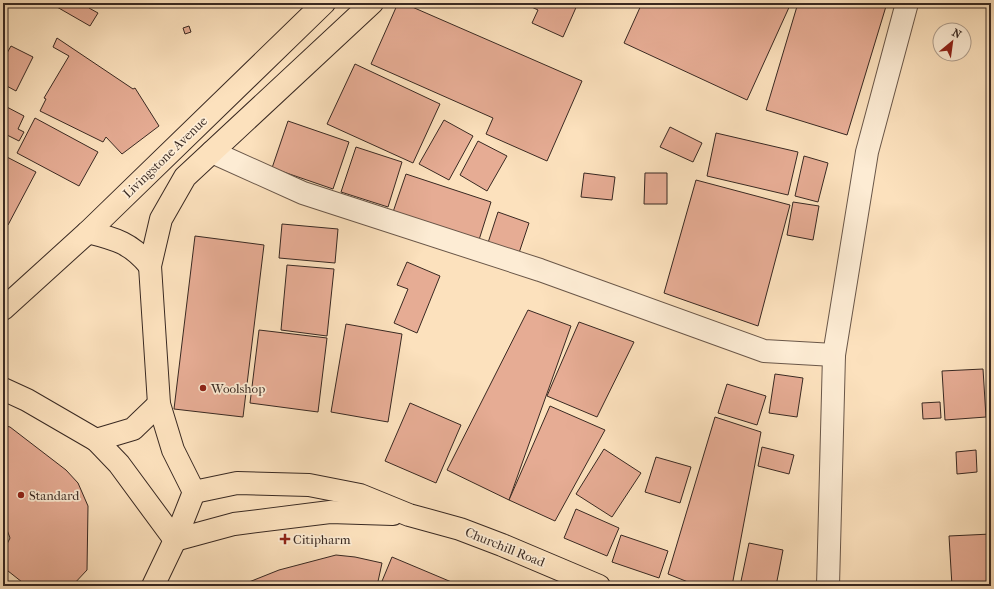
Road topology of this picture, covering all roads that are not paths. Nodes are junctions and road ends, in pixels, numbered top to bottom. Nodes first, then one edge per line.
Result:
1 (324, 3) edge
2 (372, 3) edge
3 (907, 3) edge
4 (212, 152) junction
5 (88, 232) junction
6 (150, 266) junction
7 (3, 309) edge
8 (834, 355) junction
9 (3, 389) edge
10 (159, 404) junction
11 (96, 440) junction
12 (194, 492) junction
13 (409, 515) junction
14 (175, 540) junction
15 (152, 586) edge
16 (599, 586) edge
17 (828, 586) edge

1 - 5 highway, Livingstone Avenue
2 - 4 highway
3 - 8 street
4 - 6 highway
4 - 8 street
5 - 6 highway
5 - 7 highway, Livingstone Avenue
6 - 10 highway
8 - 17 street
9 - 11 highway
10 - 11 highway
10 - 12 highway
11 - 14 highway
12 - 13 highway
12 - 14 highway
13 - 14 highway
13 - 16 highway, Churchill Road
14 - 15 highway

